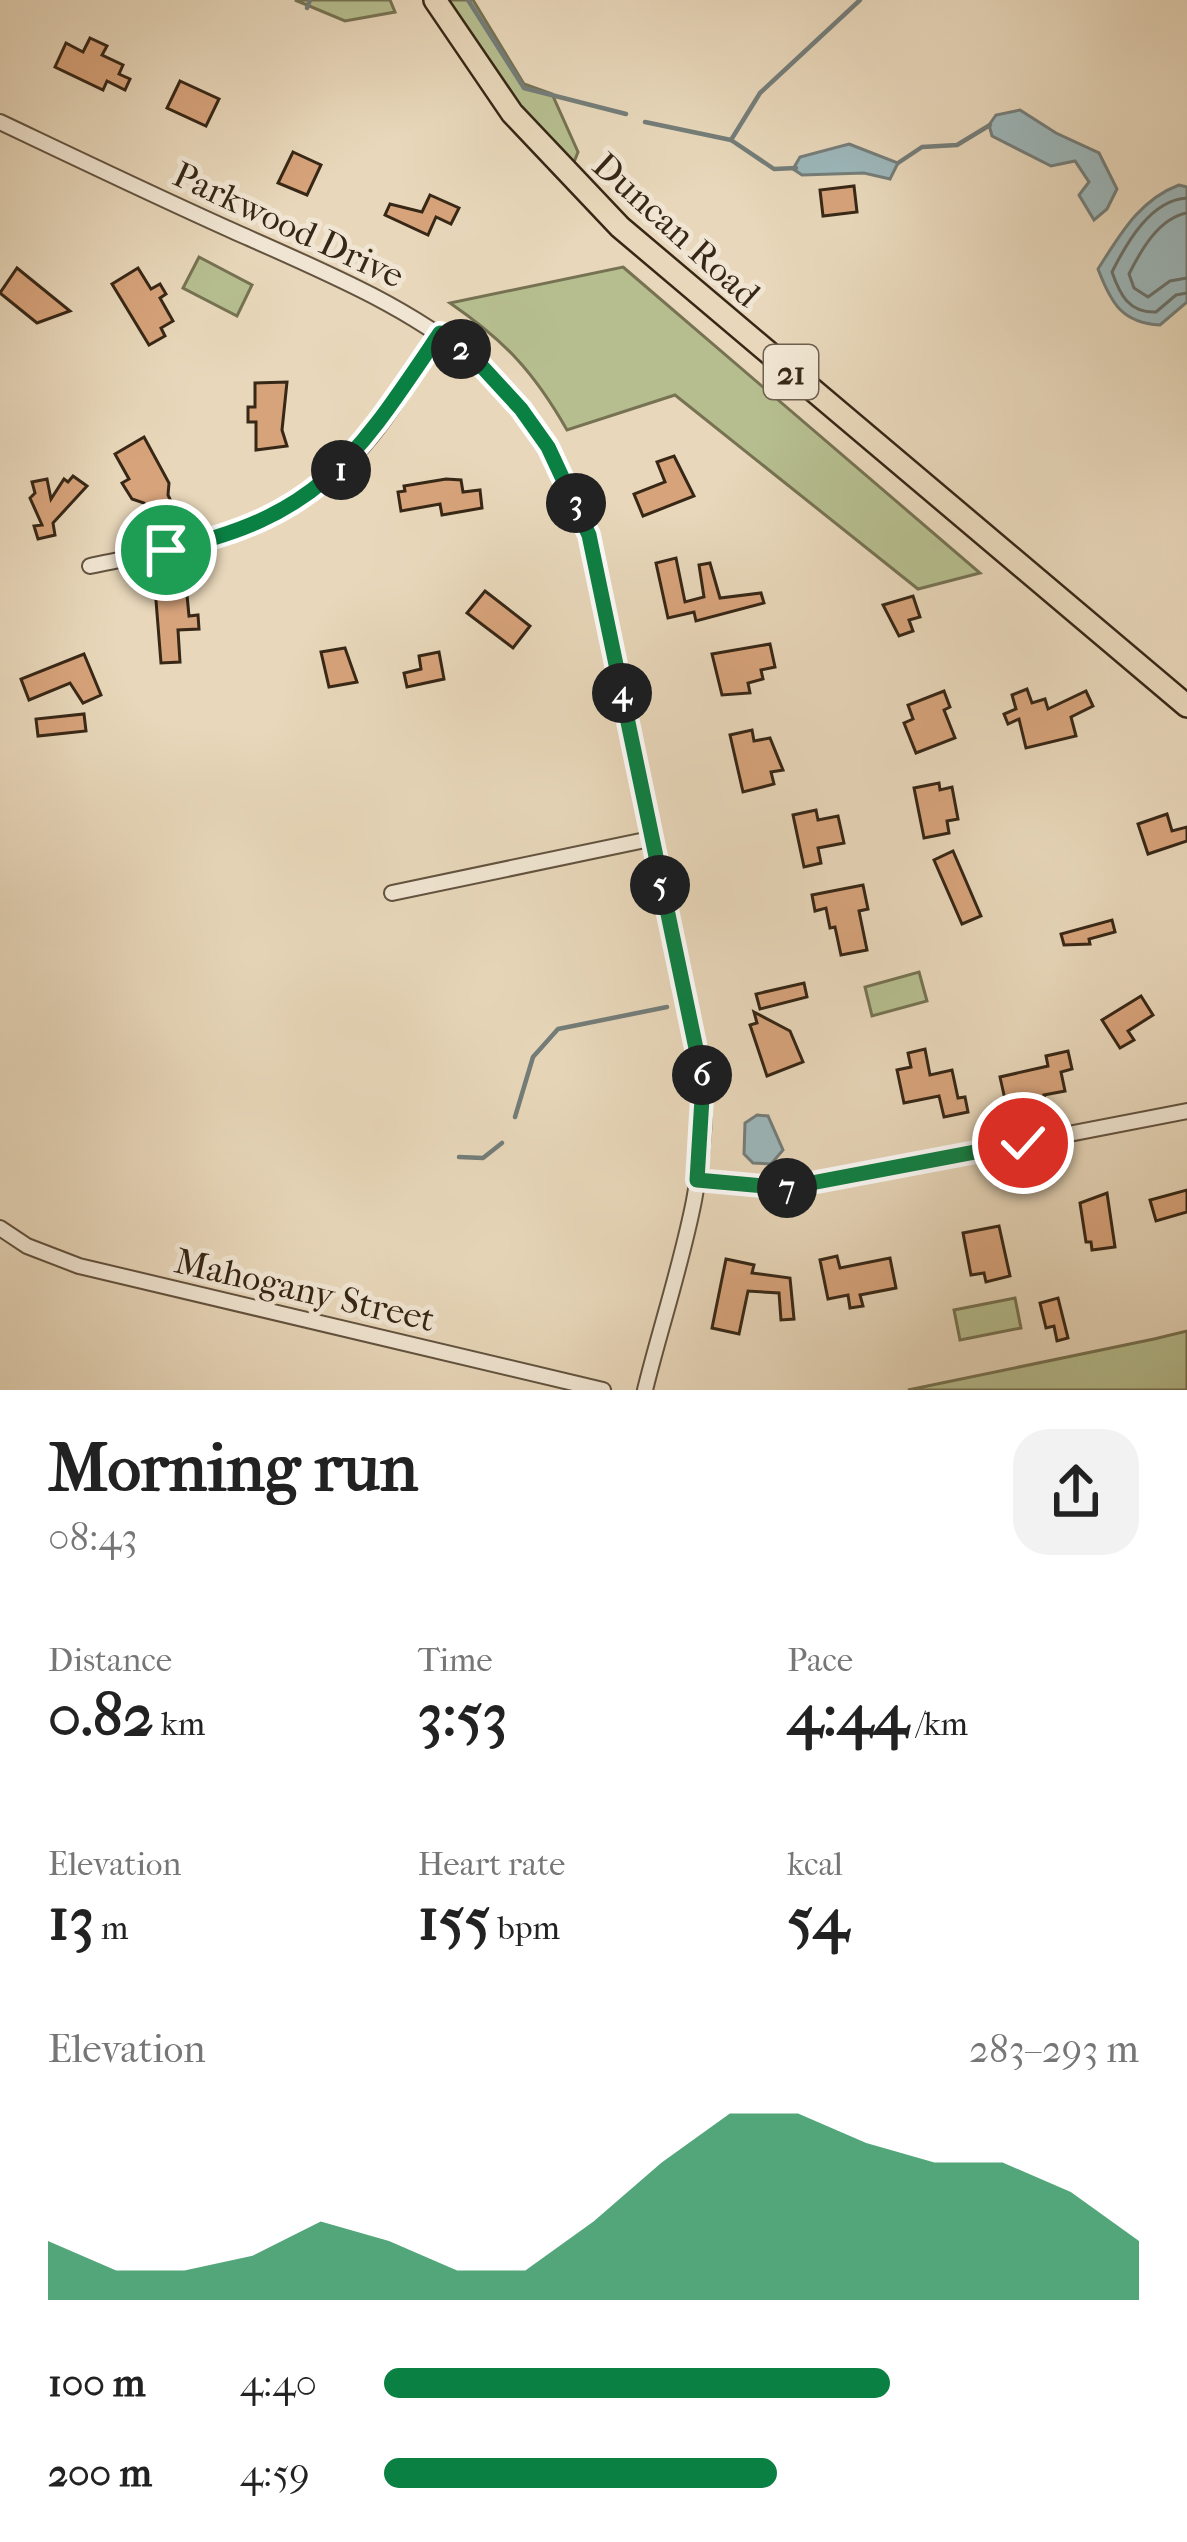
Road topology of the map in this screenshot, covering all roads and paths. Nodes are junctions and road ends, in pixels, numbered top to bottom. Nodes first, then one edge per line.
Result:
1 (435, 0) edge
2 (0, 122) edge
3 (440, 333) junction
4 (90, 566) dead end
5 (1187, 706) edge
6 (650, 839) junction
7 (392, 893) dead end
8 (1187, 1111) edge
9 (697, 1180) junction
10 (0, 1228) edge
11 (603, 1390) edge
12 (646, 1390) edge

1 - 5 highway, Duncan Road / 21
2 - 3 street, Parkwood Drive
3 - 4 street
3 - 6 street, Parkwood Drive
6 - 7 street
6 - 9 street, Parkwood Drive
8 - 9 street
9 - 12 street, Parkwood Drive
10 - 11 street, Mahogany Street

